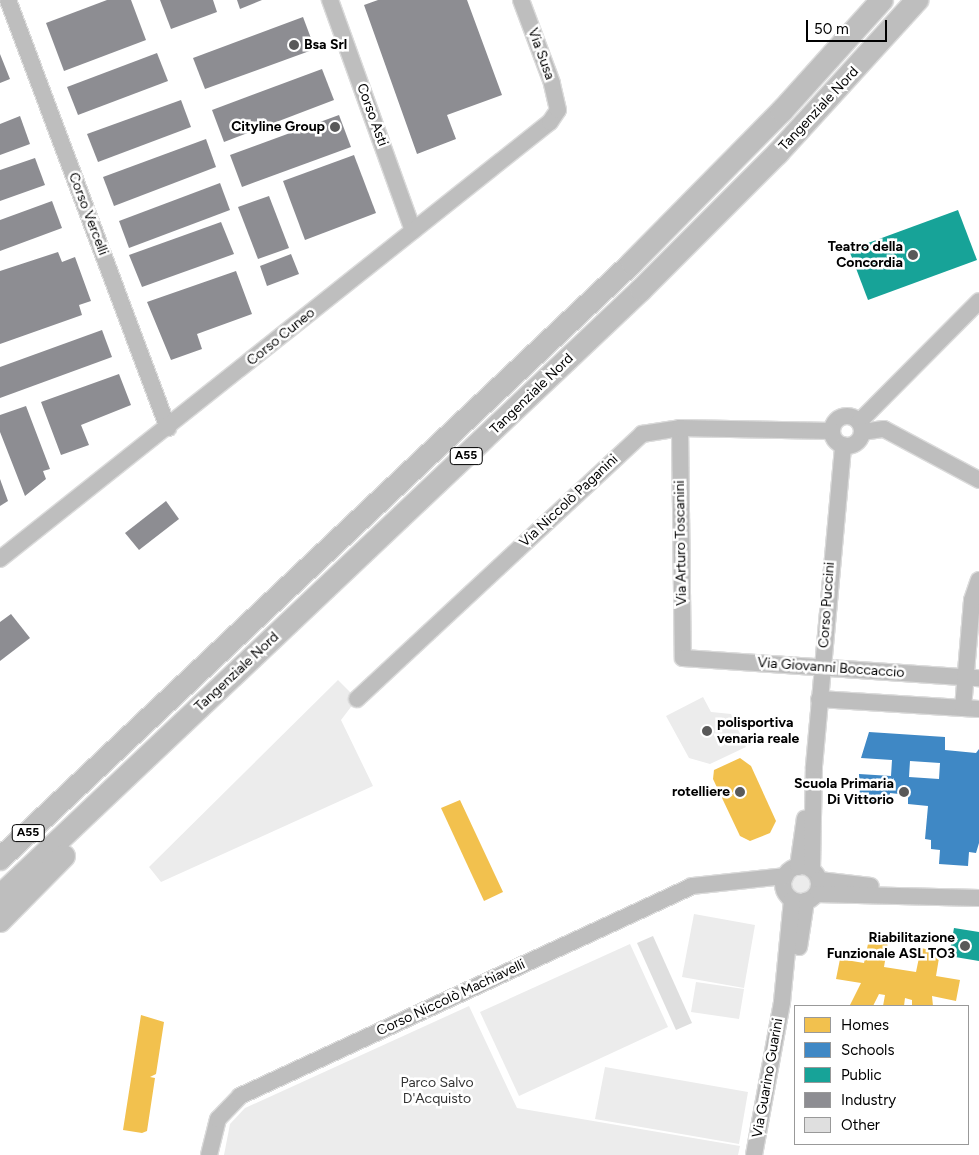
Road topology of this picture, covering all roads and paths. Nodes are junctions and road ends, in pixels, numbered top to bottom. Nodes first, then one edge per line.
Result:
1 (8, 0) edge
2 (330, 0) edge
3 (521, 0) edge
4 (882, 0) edge
5 (917, 0) edge
6 (558, 110) joint
7 (413, 230) junction
8 (979, 301) edge
9 (860, 427) junction
10 (168, 428) junction
11 (680, 428) junction
12 (832, 431) junction
13 (842, 445) junction
14 (979, 480) edge
15 (0, 559) edge
16 (979, 580) edge
17 (683, 658) joint
18 (822, 667) junction
19 (972, 677) edge
20 (357, 699) dead end
21 (820, 699) junction
22 (202, 705) junction
23 (971, 708) edge
24 (814, 766) joint
25 (56, 807) junction
26 (0, 848) edge
27 (0, 859) edge
28 (802, 885) junction
29 (0, 896) edge
30 (979, 898) edge
31 (0, 921) edge
32 (210, 1155) edge
33 (754, 1155) edge

1 - 10 street, Corso Vercelli
2 - 7 street, Corso Asti
3 - 6 street, Via Susa
4 - 25 highway, Tangenziale Nord / A55
5 - 22 highway, Tangenziale Nord / A55
6 - 7 street, Corso Cuneo
7 - 10 street, Corso Cuneo
8 - 9 street
9 - 12 street
9 - 13 street
9 - 14 street
10 - 15 street, Corso Cuneo
11 - 12 street, Via Niccolò Paganini
11 - 17 street, Via Arturo Toscanini
11 - 20 street, Via Niccolò Paganini
12 - 13 street
13 - 18 street, Corso Puccini
16 - 19 street
17 - 18 street, Via Giovanni Boccaccio
18 - 19 street, Via Giovanni Boccaccio
18 - 21 street, Corso Puccini
19 - 23 street
21 - 23 street
21 - 24 street, Corso Puccini
22 - 29 highway, Tangenziale Nord / A55
22 - 31 highway
24 - 28 street, Via Guarino Guarini
25 - 26 highway
25 - 27 highway, Tangenziale Nord / A55
28 - 30 street, Corso Niccolò Machiavelli
28 - 32 street, Corso Niccolò Machiavelli
28 - 33 street, Via Guarino Guarini

